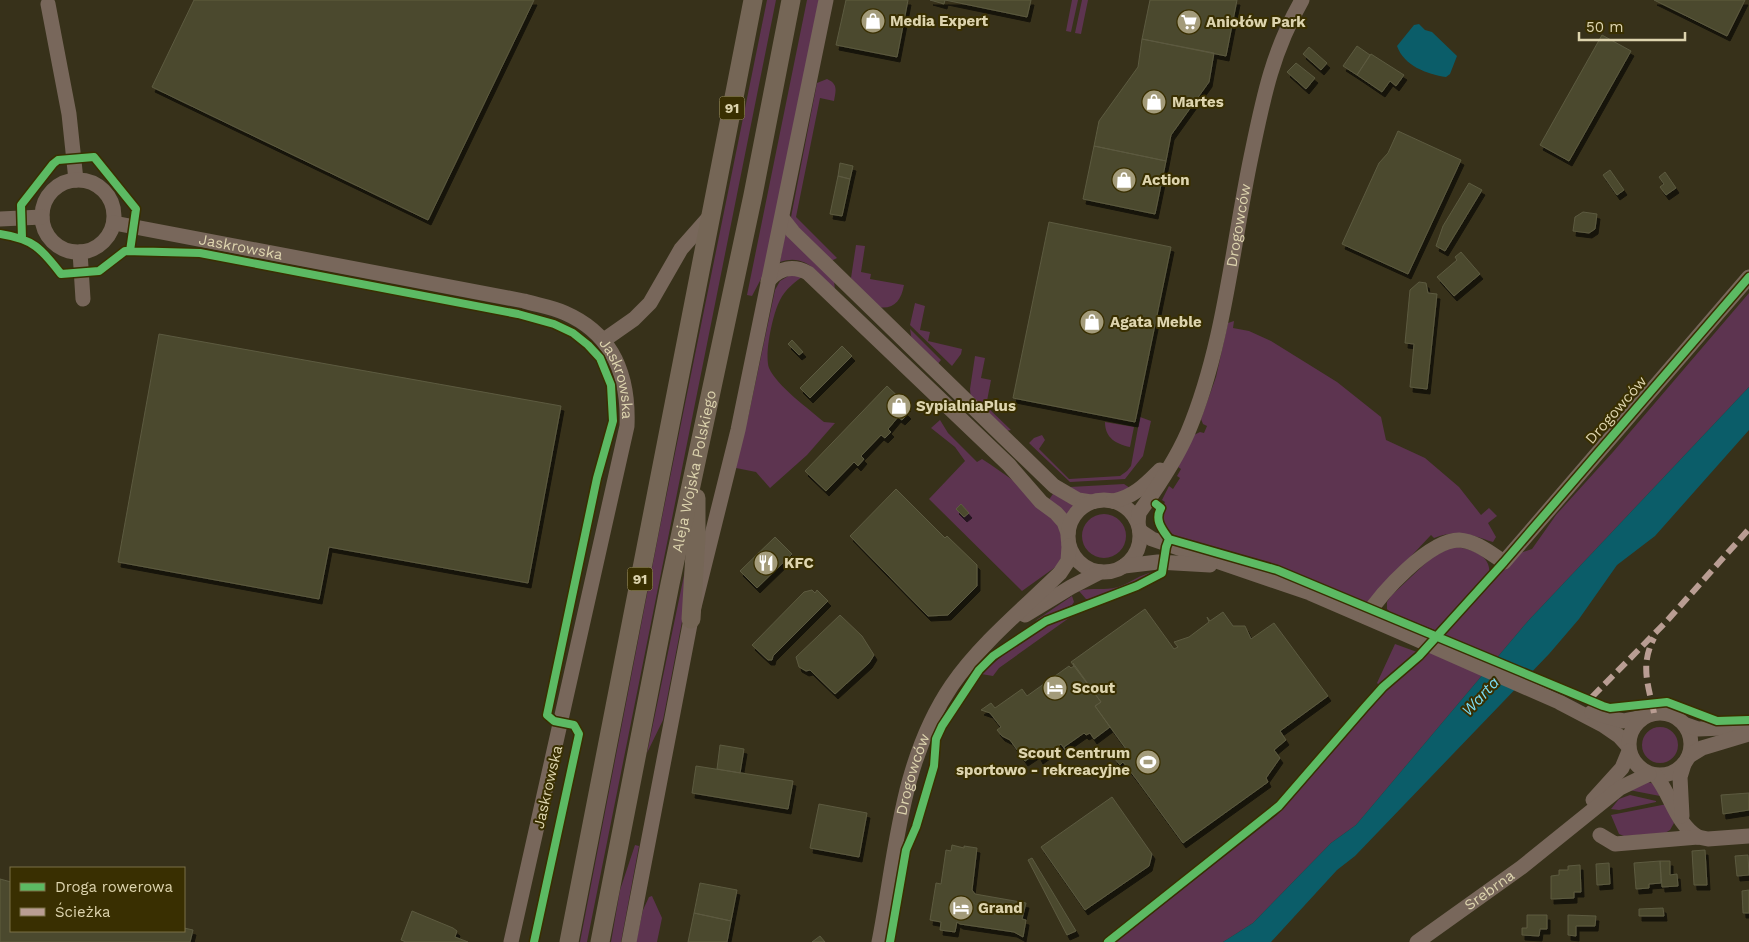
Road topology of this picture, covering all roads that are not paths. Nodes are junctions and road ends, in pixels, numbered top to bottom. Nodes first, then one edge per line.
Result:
1 (753, 0) edge
2 (791, 0) edge
3 (826, 0) edge
4 (1302, 0) edge
5 (48, 4) dead end
6 (76, 180) junction
7 (711, 215) junction
8 (42, 218) junction
9 (782, 218) junction
10 (0, 219) edge
11 (114, 223) junction
12 (80, 252) junction
13 (1749, 277) edge
14 (768, 281) junction
15 (83, 299) dead end
16 (604, 340) junction
17 (1177, 453) junction
18 (696, 458) junction
19 (1113, 501) junction
20 (1091, 502) junction
21 (1139, 527) junction
22 (1069, 540) junction
23 (1124, 566) junction
24 (1227, 566) junction
25 (1100, 572) junction
26 (1366, 617) junction
27 (691, 619) junction
28 (1001, 631) junction
29 (1560, 702) junction
30 (1643, 717) junction
31 (1684, 724) junction
32 (1749, 727) edge
33 (1749, 734) edge
34 (1629, 749) junction
35 (1686, 760) junction
36 (1652, 774) junction
37 (1682, 820) junction
38 (1600, 835) dead end
39 (1559, 836) junction
40 (1749, 836) edge
41 (1698, 837) junction
42 (511, 942) edge
43 (569, 942) edge
44 (600, 942) edge
45 (628, 942) edge
46 (879, 942) edge
47 (1417, 942) edge

1 - 7 main road, Aleja Wojska Polskiego / 91
2 - 18 main road, Aleja Wojska Polskiego / 91
3 - 9 street
4 - 17 street, Drogowców
5 - 6 street
6 - 8 street
6 - 11 street
7 - 16 street
7 - 43 main road, Aleja Wojska Polskiego / 91
8 - 10 street
8 - 12 street
9 - 14 street
9 - 20 street
11 - 12 street
11 - 16 street, Jaskrowska
12 - 15 street
13 - 26 street, Drogowców
14 - 22 street
14 - 27 street
16 - 42 street, Jaskrowska
17 - 19 street, Drogowców
17 - 21 street, Drogowców
18 - 27 main road
18 - 44 main road, Aleja Wojska Polskiego / 91
19 - 20 street
19 - 21 street
20 - 22 street
21 - 23 street
21 - 24 street
22 - 25 street
22 - 28 street, Drogowców
23 - 24 street
23 - 25 street
24 - 26 street
25 - 28 street, Drogowców
26 - 29 street
27 - 45 street
28 - 46 street, Drogowców
29 - 30 street
29 - 34 street
30 - 31 street
30 - 34 street
31 - 32 street
31 - 35 street
33 - 35 street
34 - 36 street
34 - 39 street, Srebrna
35 - 36 street
35 - 37 street
36 - 37 street
36 - 39 street, Srebrna
37 - 41 street
38 - 41 street
39 - 47 street, Srebrna
40 - 41 street

